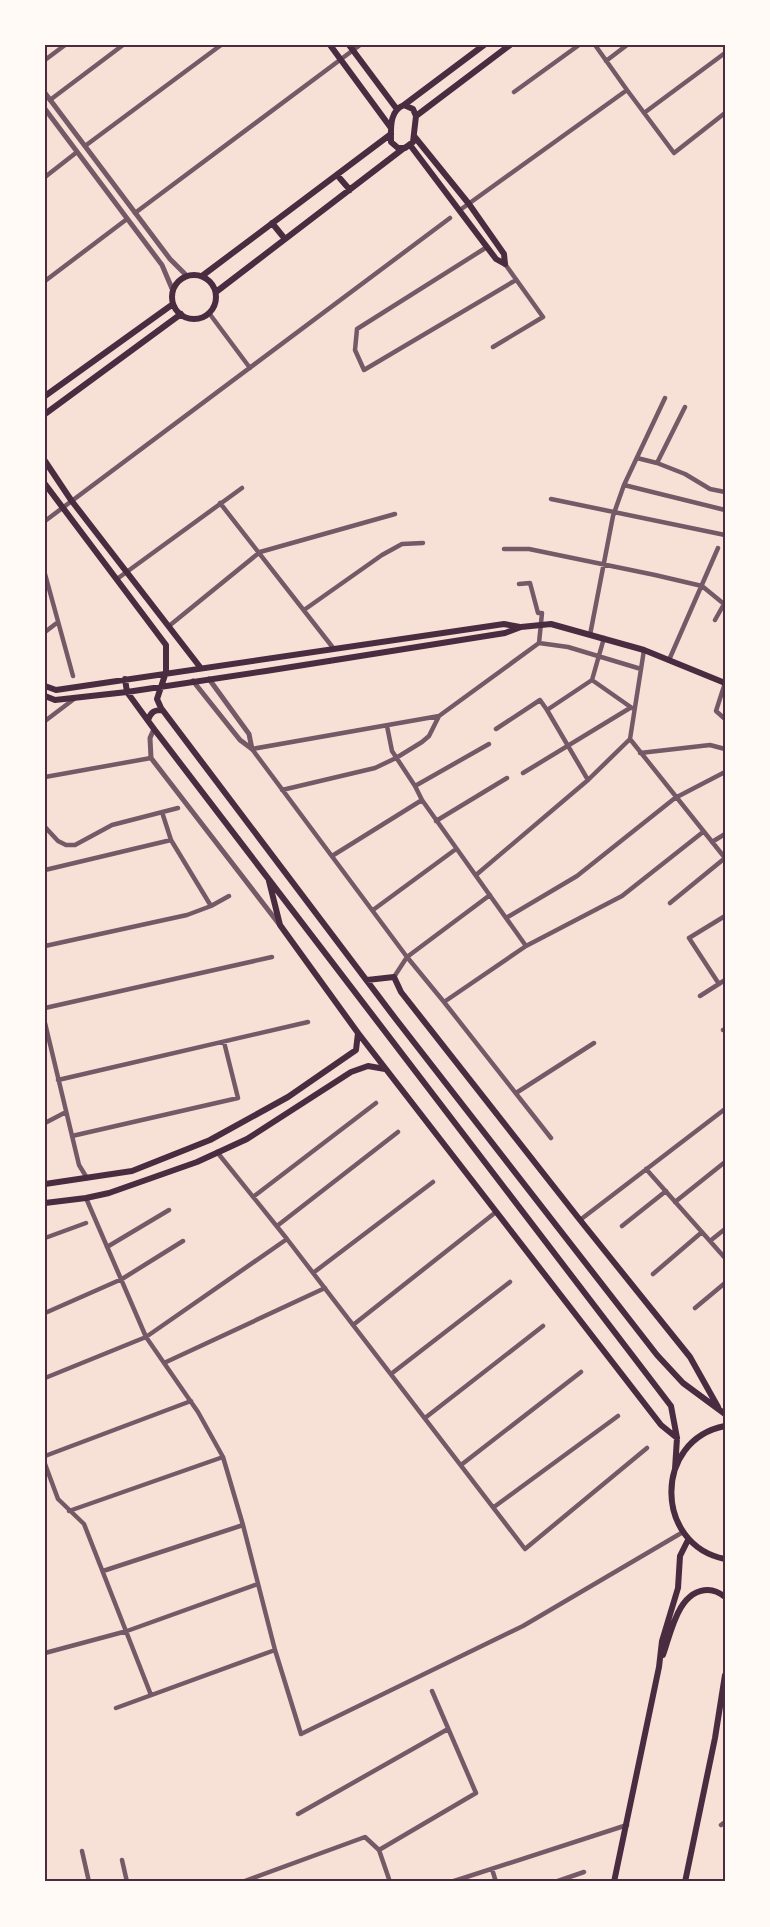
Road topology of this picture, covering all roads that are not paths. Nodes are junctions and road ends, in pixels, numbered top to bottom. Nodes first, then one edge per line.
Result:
1 (65, 45) edge
2 (123, 45) edge
3 (221, 45) edge
4 (330, 45) edge
5 (360, 45) edge
6 (510, 45) edge
7 (579, 45) edge
8 (595, 45) edge
9 (627, 45) edge
10 (483, 46) edge
11 (351, 48) edge
12 (725, 53) edge
13 (45, 60) edge
14 (340, 60) junction
15 (490, 60) junction
16 (606, 61) junction
17 (627, 90) junction
18 (514, 92) dead end
19 (45, 93) edge
20 (50, 99) junction
21 (404, 105) junction
22 (396, 108) junction
23 (45, 109) edge
24 (644, 112) junction
25 (725, 113) edge
26 (416, 116) junction
27 (391, 131) junction
28 (414, 136) junction
29 (85, 146) junction
30 (407, 147) junction
31 (77, 152) junction
32 (337, 175) junction
33 (45, 177) edge
34 (350, 190) junction
35 (469, 204) junction
36 (460, 210) junction
37 (135, 213) junction
38 (450, 218) dead end
39 (127, 219) junction
40 (272, 223) junction
41 (285, 239) junction
42 (487, 247) junction
43 (505, 264) junction
44 (187, 276) junction
45 (202, 276) junction
46 (516, 280) junction
47 (45, 281) edge
48 (173, 291) junction
49 (216, 292) junction
50 (173, 304) junction
51 (209, 313) junction
52 (181, 314) junction
53 (493, 347) dead end
54 (95, 362) junction
55 (250, 368) junction
56 (104, 373) junction
57 (45, 396) edge
58 (665, 398) dead end
59 (685, 407) dead end
60 (45, 414) edge
61 (637, 458) junction
62 (45, 461) edge
63 (657, 463) junction
64 (45, 484) edge
65 (624, 485) junction
66 (242, 488) dead end
67 (725, 492) edge
68 (551, 499) dead end
69 (71, 500) junction
70 (220, 503) junction
71 (62, 507) junction
72 (725, 510) edge
73 (395, 514) dead end
74 (614, 514) junction
75 (45, 521) edge
76 (725, 536) edge
77 (423, 543) dead end
78 (718, 548) dead end
79 (504, 549) dead end
80 (260, 552) junction
81 (604, 564) junction
82 (126, 572) junction
83 (45, 574) edge
84 (117, 579) junction
85 (519, 584) dead end
86 (702, 586) junction
87 (304, 610) junction
88 (715, 620) dead end
89 (58, 622) junction
90 (543, 624) junction
91 (168, 626) junction
92 (521, 627) junction
93 (45, 632) edge
94 (590, 634) junction
95 (604, 638) junction
96 (539, 643) junction
97 (334, 649) junction
98 (644, 650) junction
99 (599, 656) junction
100 (337, 660) junction
101 (669, 660) junction
102 (200, 667) junction
103 (641, 669) junction
104 (166, 672) junction
105 (73, 676) dead end
106 (209, 678) junction
107 (126, 679) junction
108 (592, 680) junction
109 (193, 681) junction
110 (725, 683) edge
111 (45, 686) edge
112 (161, 686) junction
113 (217, 688) junction
114 (127, 692) junction
115 (205, 695) junction
116 (45, 696) edge
117 (75, 698) junction
118 (633, 708) junction
119 (162, 710) junction
120 (547, 710) junction
121 (440, 716) junction
122 (725, 719) edge
123 (148, 720) junction
124 (45, 721) edge
125 (387, 726) junction
126 (154, 729) junction
127 (496, 729) dead end
128 (630, 739) junction
129 (489, 744) dead end
130 (569, 747) junction
131 (252, 748) junction
132 (725, 749) edge
133 (640, 753) junction
134 (151, 758) junction
135 (396, 758) junction
136 (725, 772) edge
137 (523, 773) dead end
138 (45, 777) edge
139 (507, 778) dead end
140 (588, 780) junction
141 (415, 786) junction
142 (282, 790) junction
143 (675, 798) junction
144 (422, 800) junction
145 (178, 808) dead end
146 (162, 812) junction
147 (436, 821) junction
148 (45, 827) edge
149 (703, 832) junction
150 (725, 834) edge
151 (171, 840) junction
152 (712, 842) junction
153 (456, 849) junction
154 (332, 856) junction
155 (725, 858) edge
156 (45, 870) edge
157 (476, 875) junction
158 (268, 878) junction
159 (490, 895) junction
160 (229, 896) dead end
161 (670, 903) dead end
162 (211, 906) junction
163 (373, 910) junction
164 (725, 916) edge
165 (506, 918) junction
166 (280, 925) junction
167 (45, 946) edge
168 (526, 946) junction
169 (272, 957) dead end
170 (407, 957) junction
171 (394, 977) junction
172 (367, 980) junction
173 (725, 980) edge
174 (719, 984) junction
175 (700, 996) dead end
176 (444, 1002) junction
177 (45, 1008) edge
178 (308, 1022) dead end
179 (45, 1023) edge
180 (358, 1033) junction
181 (224, 1042) junction
182 (594, 1043) dead end
183 (52, 1054) junction
184 (45, 1057) edge
185 (385, 1069) junction
186 (58, 1080) junction
187 (516, 1093) junction
188 (283, 1100) junction
189 (376, 1103) dead end
190 (725, 1109) edge
191 (291, 1110) junction
192 (66, 1112) junction
193 (45, 1123) edge
194 (398, 1132) dead end
195 (72, 1137) junction
196 (551, 1138) dead end
197 (217, 1152) junction
198 (725, 1162) edge
199 (646, 1169) junction
200 (87, 1178) junction
201 (433, 1182) dead end
202 (45, 1184) edge
203 (666, 1191) junction
204 (253, 1197) junction
205 (86, 1198) junction
206 (675, 1202) junction
207 (45, 1203) edge
208 (169, 1210) dead end
209 (496, 1212) junction
210 (580, 1220) junction
211 (86, 1223) dead end
212 (277, 1226) junction
213 (622, 1226) dead end
214 (725, 1229) edge
215 (702, 1232) junction
216 (45, 1239) edge
217 (287, 1239) junction
218 (183, 1241) dead end
219 (710, 1242) junction
220 (107, 1247) junction
221 (725, 1258) edge
222 (313, 1273) junction
223 (653, 1274) dead end
224 (122, 1279) junction
225 (510, 1281) dead end
226 (725, 1283) edge
227 (325, 1288) junction
228 (695, 1308) dead end
229 (45, 1313) edge
230 (353, 1325) junction
231 (543, 1326) dead end
232 (146, 1337) junction
233 (164, 1363) junction
234 (581, 1372) dead end
235 (391, 1374) junction
236 (45, 1378) edge
237 (191, 1401) junction
238 (722, 1412) edge
239 (618, 1416) dead end
240 (425, 1418) junction
241 (725, 1426) edge
242 (677, 1438) junction
243 (647, 1448) dead end
244 (45, 1456) edge
245 (223, 1457) junction
246 (45, 1464) edge
247 (461, 1465) junction
248 (675, 1469) junction
249 (494, 1507) junction
250 (69, 1510) junction
251 (243, 1525) junction
252 (683, 1532) junction
253 (688, 1540) junction
254 (725, 1559) edge
255 (103, 1571) junction
256 (258, 1584) junction
257 (725, 1597) edge
258 (127, 1631) junction
259 (275, 1650) junction
260 (45, 1653) edge
261 (659, 1667) junction
262 (725, 1675) edge
263 (432, 1691) dead end
264 (152, 1695) junction
265 (116, 1708) dead end
266 (448, 1729) junction
267 (298, 1814) dead end
268 (627, 1825) junction
269 (379, 1850) junction
270 (82, 1851) dead end
271 (122, 1860) dead end
272 (492, 1869) junction
273 (584, 1872) dead end
274 (89, 1882) edge
275 (127, 1882) edge
276 (242, 1882) edge
277 (390, 1882) edge
278 (451, 1882) edge
279 (496, 1882) edge
280 (555, 1882) edge
281 (614, 1882) edge
282 (685, 1882) edge

1 - 13 street
2 - 20 street
3 - 29 street
4 - 14 main road
5 - 11 street
6 - 15 main road
7 - 18 street
8 - 16 street
9 - 16 street
10 - 15 main road
10 - 21 main road
11 - 14 street
11 - 22 main road
12 - 24 street
14 - 27 main road
14 - 37 street
15 - 26 main road
16 - 17 street
17 - 24 street
17 - 35 street
19 - 20 street
20 - 29 street
21 - 22 main road
21 - 26 main road
22 - 27 main road
23 - 31 street
24 - 25 street
26 - 28 main road
27 - 30 main road
27 - 32 main road
28 - 30 main road
28 - 35 main road
29 - 31 street
29 - 37 street
30 - 34 main road
30 - 36 main road
31 - 33 street
31 - 39 street
32 - 34 main road
32 - 40 main road
34 - 41 main road
35 - 36 street
35 - 43 main road
36 - 42 main road
37 - 39 street
37 - 44 street
38 - 55 street
39 - 47 street
39 - 48 street
40 - 41 main road
40 - 45 main road
41 - 49 main road
42 - 43 main road
42 - 46 street
43 - 46 street
44 - 45 main road
44 - 48 main road
45 - 49 main road
46 - 53 street
48 - 50 main road
49 - 51 main road
50 - 52 main road
50 - 54 main road
51 - 52 main road
51 - 55 street
52 - 56 main road
54 - 56 main road
54 - 57 main road
55 - 69 street
56 - 60 main road
58 - 61 street
59 - 63 street
61 - 63 street
61 - 65 street
62 - 69 main road
63 - 67 street
64 - 71 main road
65 - 72 street
65 - 74 street
66 - 70 street
68 - 74 street
69 - 71 street
69 - 82 main road
70 - 80 street
70 - 82 street
71 - 75 street
71 - 84 main road
73 - 80 street
74 - 76 street
74 - 81 street
77 - 87 street
78 - 86 street
79 - 81 street
80 - 87 street
80 - 91 street
81 - 86 street
81 - 94 street
82 - 84 street
82 - 91 main road
83 - 89 street
84 - 104 main road
85 - 90 street
86 - 88 street
86 - 101 street
87 - 97 street
89 - 93 street
89 - 105 street
90 - 92 main road
90 - 94 main road
90 - 96 street
91 - 102 main road
92 - 97 main road
92 - 100 main road
94 - 95 main road
95 - 98 main road
95 - 99 street
96 - 99 street
96 - 121 street
97 - 100 main road
97 - 102 main road
98 - 101 main road
98 - 103 street
99 - 103 street
99 - 108 street
100 - 106 main road
101 - 110 main road
102 - 104 main road
103 - 118 street
104 - 107 main road
104 - 112 main road
106 - 109 main road
106 - 113 street
107 - 111 main road
107 - 114 main road
108 - 118 street
108 - 120 street
109 - 112 main road
109 - 115 street
110 - 122 street
112 - 114 main road
112 - 119 main road
113 - 115 street
113 - 131 street
114 - 117 main road
114 - 123 main road
115 - 131 street
116 - 117 main road
117 - 124 street
118 - 128 street
118 - 130 street
119 - 123 main road
119 - 172 main road
120 - 127 street
120 - 130 street
121 - 125 street
121 - 135 street
123 - 126 main road
125 - 131 street
125 - 135 street
126 - 134 street
126 - 158 main road
128 - 133 street
128 - 140 street
129 - 141 street
130 - 137 street
130 - 140 street
131 - 142 street
132 - 133 street
133 - 143 street
134 - 138 street
134 - 166 street
135 - 141 street
135 - 142 street
136 - 143 street
139 - 147 street
140 - 157 street
141 - 144 street
142 - 154 street
143 - 149 street
143 - 165 street
144 - 147 street
144 - 154 street
145 - 146 street
146 - 148 street
146 - 151 street
147 - 153 street
149 - 152 street
149 - 168 street
150 - 152 street
151 - 156 street
151 - 162 street
152 - 155 street
153 - 157 street
153 - 163 street
154 - 163 street
155 - 161 street
157 - 159 street
158 - 166 main road
158 - 242 main road
159 - 165 street
159 - 170 street
160 - 162 street
162 - 167 street
163 - 170 street
164 - 174 street
165 - 168 street
166 - 180 main road
168 - 176 street
169 - 177 street
170 - 171 street
170 - 176 street
171 - 172 main road
171 - 210 main road
172 - 238 main road
173 - 174 street
174 - 175 street
176 - 187 street
178 - 181 street
179 - 183 street
180 - 185 main road
180 - 188 main road
181 - 186 street
181 - 195 street
182 - 187 street
183 - 184 street
183 - 186 street
185 - 191 main road
185 - 209 main road
186 - 192 street
187 - 196 street
188 - 191 main road
188 - 200 main road
189 - 204 street
190 - 199 street
191 - 197 main road
192 - 193 street
192 - 195 street
194 - 212 street
195 - 200 street
197 - 204 street
197 - 205 main road
198 - 206 street
199 - 203 street
199 - 210 street
200 - 202 main road
201 - 222 street
203 - 206 street
203 - 213 street
204 - 212 street
205 - 207 main road
205 - 220 street
206 - 215 street
208 - 220 street
209 - 230 street
209 - 242 main road
210 - 238 main road
211 - 216 street
212 - 217 street
214 - 219 street
215 - 219 street
215 - 223 street
217 - 222 street
217 - 232 street
218 - 224 street
219 - 221 street
220 - 224 street
222 - 227 street
224 - 229 street
224 - 232 street
225 - 235 street
226 - 228 street
227 - 230 street
227 - 233 street
230 - 235 street
231 - 240 street
232 - 233 street
232 - 236 street
233 - 237 street
234 - 247 street
235 - 240 street
237 - 244 street
237 - 245 street
239 - 249 street
240 - 247 street
241 - 248 main road
242 - 248 main road
243 - 249 street
245 - 250 street
245 - 251 street
246 - 250 street
247 - 249 street
248 - 252 main road
250 - 255 street
251 - 255 street
251 - 256 street
252 - 253 main road
252 - 259 street
253 - 254 main road
253 - 261 main road
255 - 258 street
256 - 258 street
256 - 259 street
257 - 261 main road
258 - 260 street
258 - 264 street
259 - 264 street
261 - 268 main road
262 - 282 main road
263 - 266 street
264 - 265 street
266 - 267 street
266 - 269 street
268 - 272 street
268 - 281 main road
269 - 276 street
269 - 277 street
270 - 274 street
271 - 275 street
272 - 278 street
272 - 279 street
273 - 280 street

